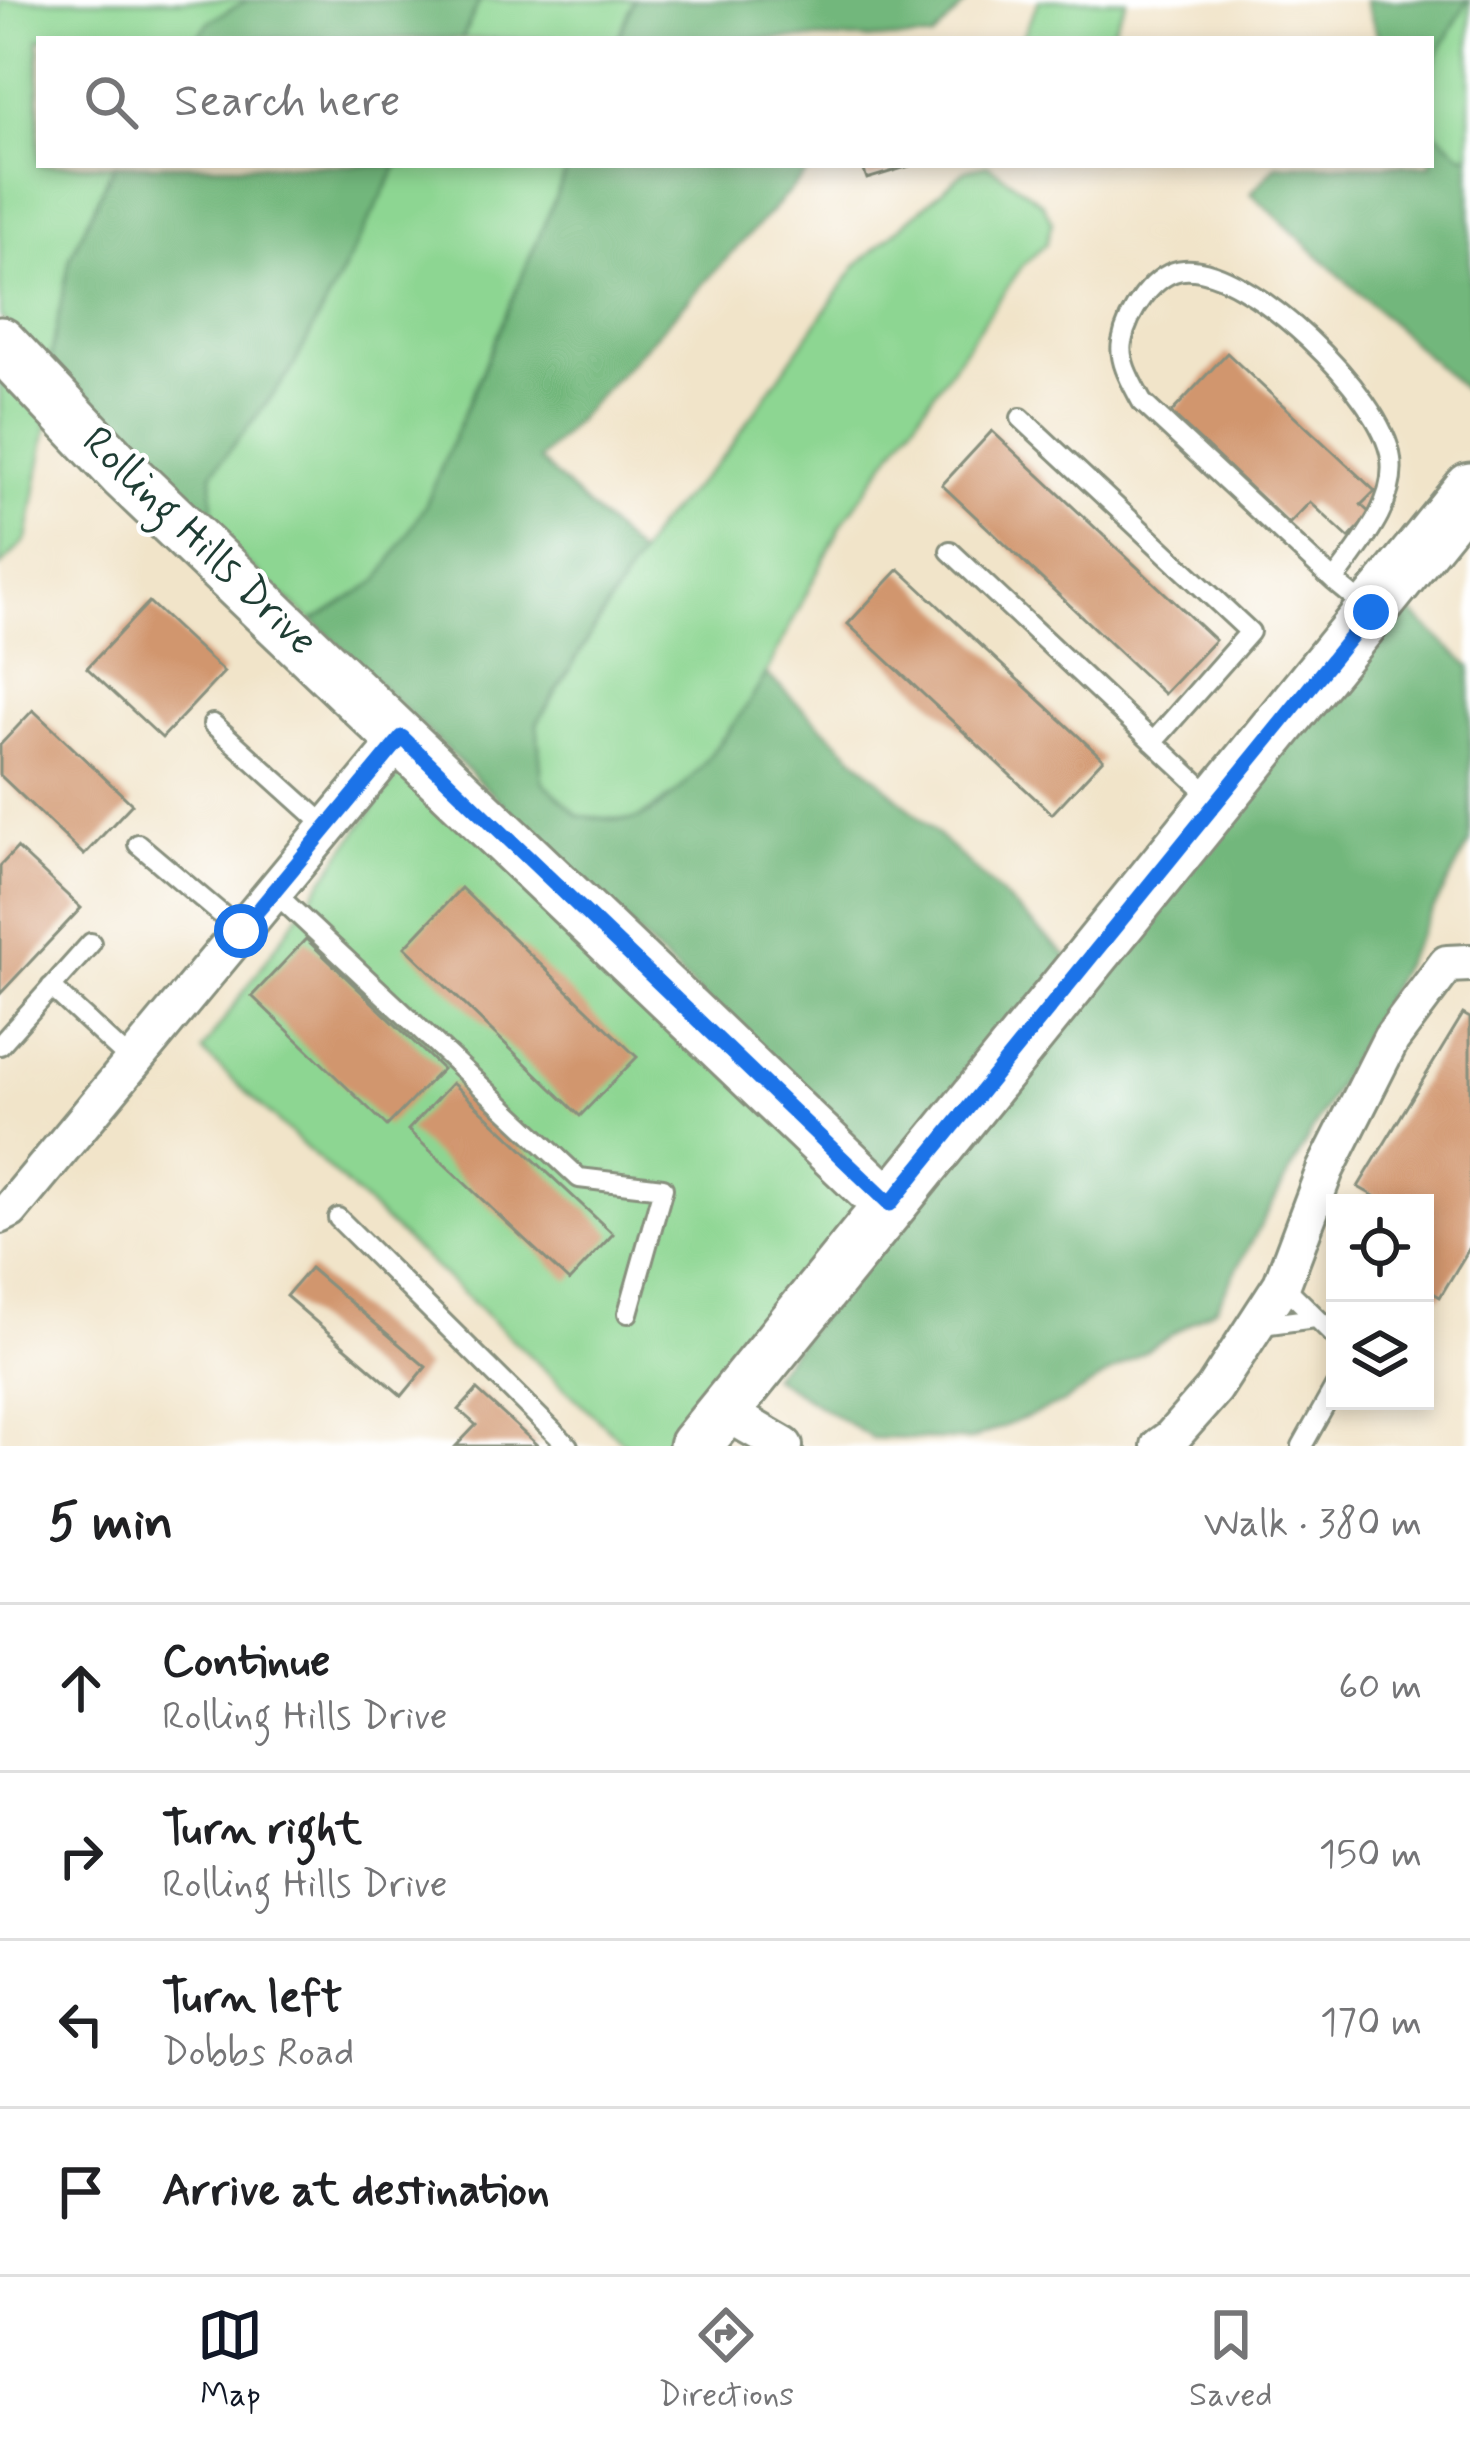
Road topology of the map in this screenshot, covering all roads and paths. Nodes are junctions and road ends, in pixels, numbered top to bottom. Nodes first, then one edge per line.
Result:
1 (0, 343) edge
2 (1021, 418) dead end
3 (1470, 488) edge
4 (950, 551) dead end
5 (1352, 596) junction
6 (213, 724) dead end
7 (402, 737) junction
8 (1153, 742) junction
9 (1217, 802) junction
10 (327, 827) junction
11 (138, 844) dead end
12 (274, 892) junction
13 (241, 931) junction
14 (91, 943) dead end
15 (1470, 963) edge
16 (51, 987) junction
17 (0, 1045) edge
18 (132, 1062) junction
19 (890, 1204) junction
20 (0, 1215) edge
21 (338, 1218) dead end
22 (1282, 1284) junction
23 (628, 1313) dead end
24 (1316, 1318) junction
25 (1255, 1326) junction
26 (1326, 1327) edge
27 (1326, 1403) edge
28 (710, 1428) edge
29 (568, 1446) edge
30 (784, 1446) edge
31 (1160, 1446) edge
32 (1302, 1446) edge

1 - 7 street, Rolling Hills Drive
2 - 8 lane
3 - 5 street
4 - 8 lane
5 - 5 lane
5 - 9 street
6 - 10 lane
7 - 10 street
7 - 19 street, Rolling Hills Drive
8 - 9 lane
9 - 19 street
10 - 12 street
11 - 13 lane
12 - 13 street
12 - 23 lane
13 - 18 street
14 - 16 lane
15 - 22 street
16 - 17 lane
16 - 18 lane
18 - 20 street
19 - 28 street
21 - 29 lane
22 - 24 lane
22 - 25 street
24 - 25 lane
24 - 26 lane
25 - 31 street
27 - 32 lane
28 - 30 street

